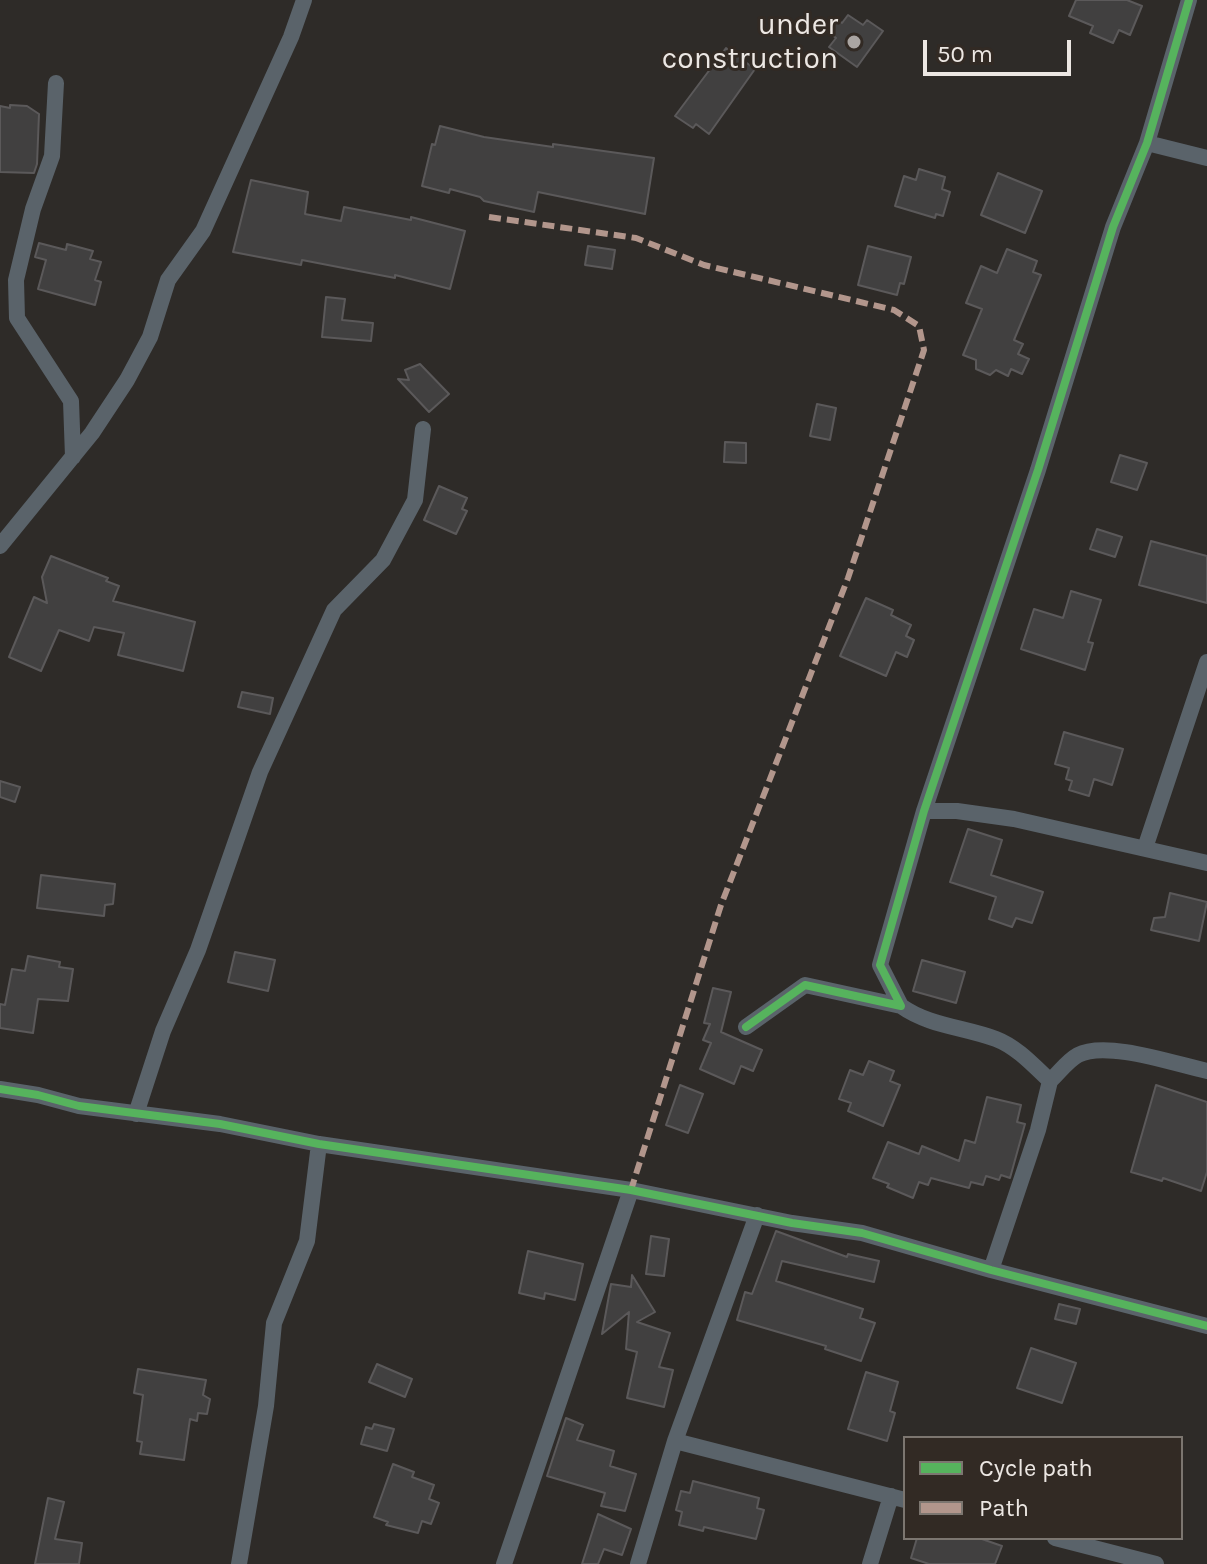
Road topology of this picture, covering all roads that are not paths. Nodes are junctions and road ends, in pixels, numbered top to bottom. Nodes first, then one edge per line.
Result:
1 (304, 0) edge
2 (1189, 0) edge
3 (56, 83) dead end
4 (1147, 143) junction
5 (1207, 158) edge
6 (423, 429) dead end
7 (73, 457) junction
8 (0, 546) edge
9 (1207, 662) edge
10 (924, 811) junction
11 (1145, 848) junction
12 (1207, 863) edge
13 (901, 1006) junction
14 (746, 1027) dead end
15 (1207, 1071) edge
16 (1050, 1081) junction
17 (0, 1089) edge
18 (136, 1114) junction
19 (319, 1144) junction
20 (631, 1190) junction
21 (757, 1215) junction
22 (991, 1270) junction
23 (1207, 1326) edge
24 (675, 1441) junction
25 (898, 1498) edge
26 (1063, 1540) edge
27 (239, 1564) edge
28 (504, 1564) edge
29 (638, 1564) edge
30 (870, 1564) edge
31 (1156, 1564) edge

1 - 7 street
2 - 4 street
3 - 7 street
4 - 5 street
4 - 10 street
6 - 18 street
7 - 8 street
9 - 11 street
10 - 11 street
10 - 13 street
11 - 12 street
13 - 14 street
13 - 16 street
15 - 16 street
16 - 22 street
17 - 18 street
18 - 19 street
19 - 20 street
19 - 27 street
20 - 21 street
20 - 28 street
21 - 22 street
21 - 24 street
22 - 23 street
24 - 25 street
24 - 29 street
25 - 30 street
26 - 31 street

